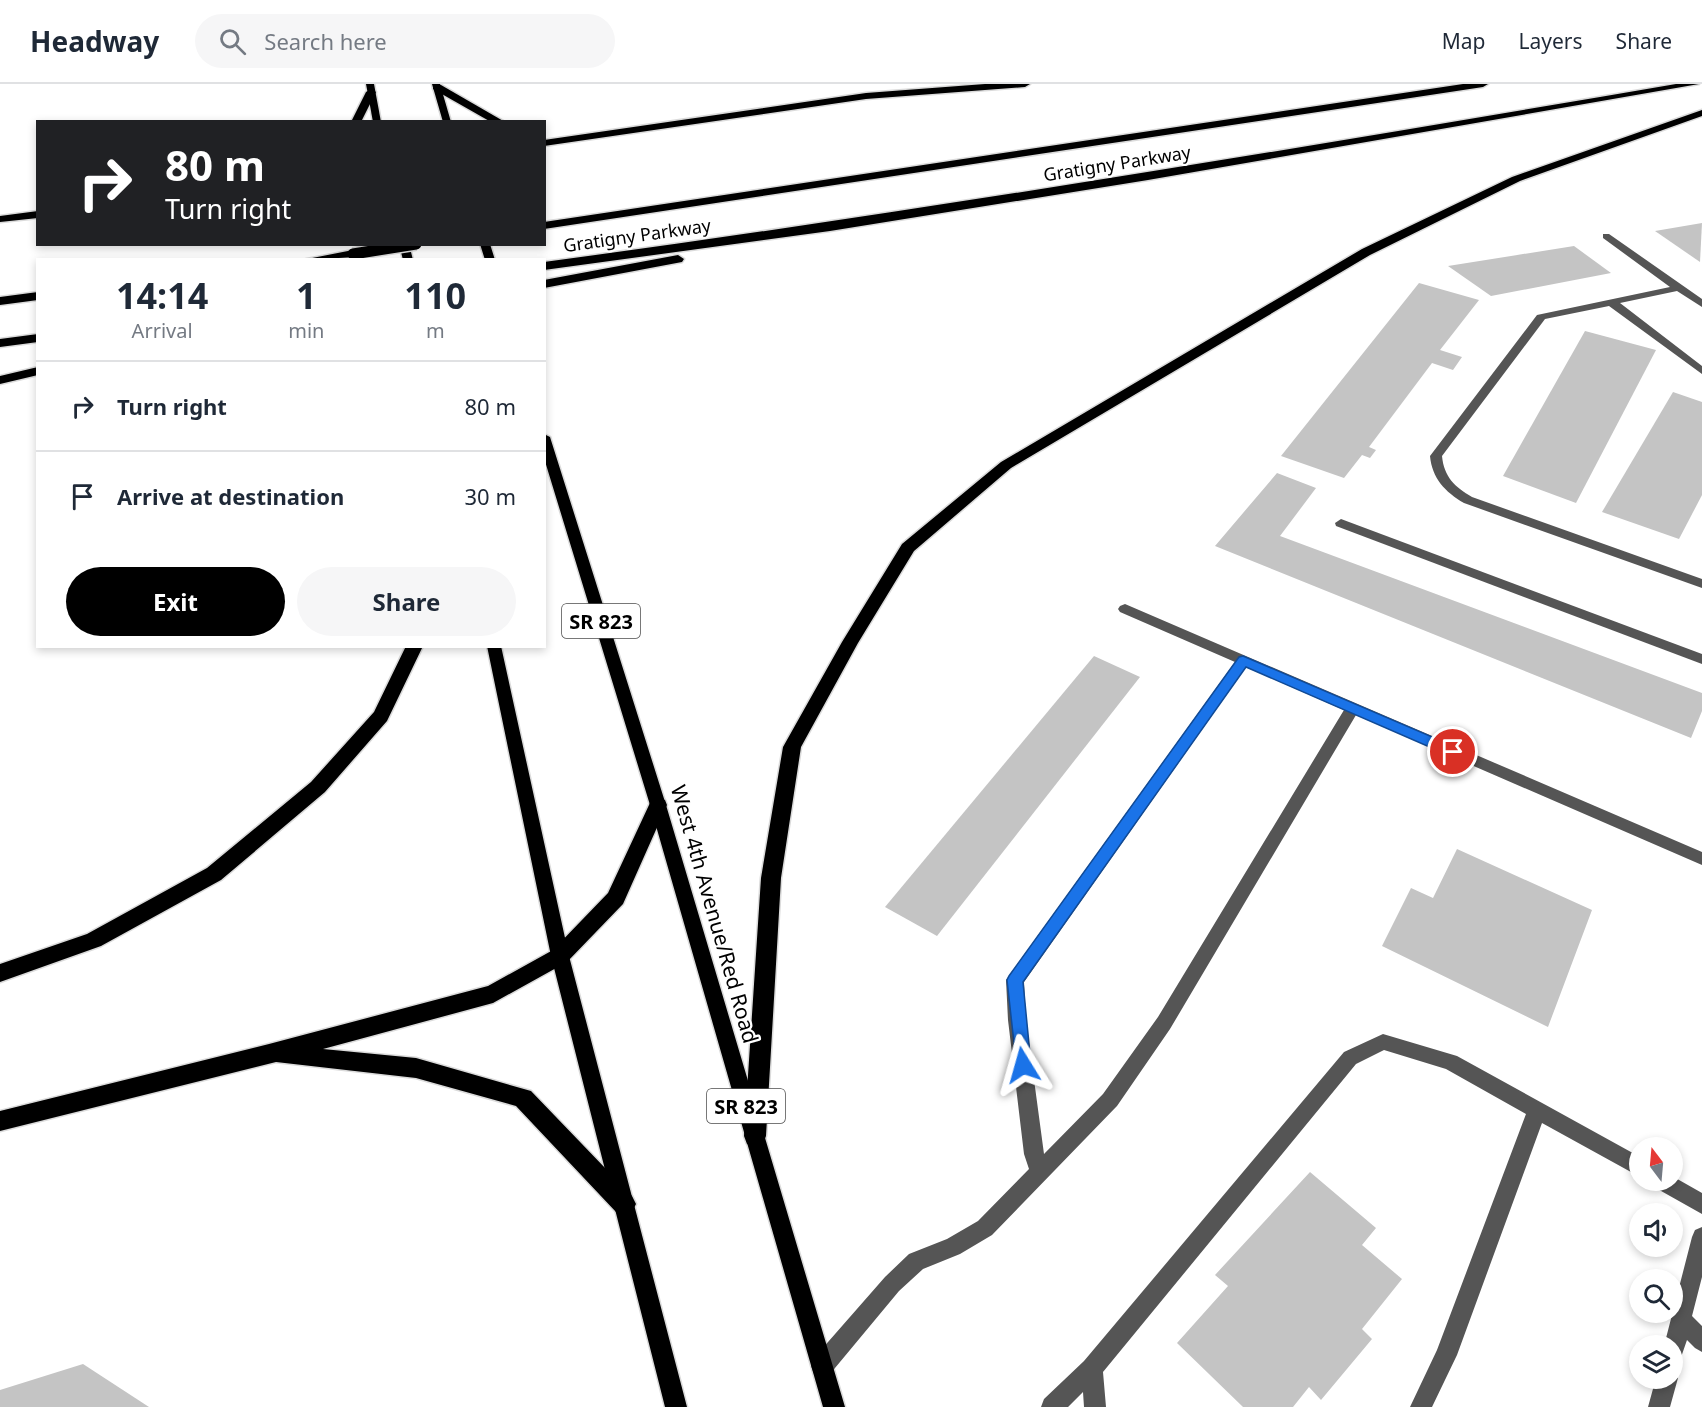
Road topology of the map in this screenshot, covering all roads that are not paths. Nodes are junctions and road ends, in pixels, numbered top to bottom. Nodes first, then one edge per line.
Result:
1 (1025, 84) edge
2 (1483, 84) edge
3 (1694, 84) edge
4 (436, 86) edge
5 (370, 88) edge
6 (1702, 113) edge
7 (357, 120) edge
8 (377, 120) edge
9 (446, 120) edge
10 (496, 120) edge
11 (636, 129) junction
12 (546, 130) edge
13 (546, 144) edge
14 (36, 214) edge
15 (0, 219) edge
16 (546, 226) edge
17 (830, 226) junction
18 (1606, 236) dead end
19 (403, 246) edge
20 (323, 258) edge
21 (546, 266) edge
22 (546, 284) edge
23 (1679, 288) junction
24 (36, 296) edge
25 (0, 300) edge
26 (1611, 302) junction
27 (1702, 304) edge
28 (36, 338) edge
29 (0, 343) edge
30 (1702, 370) edge
31 (36, 371) edge
32 (0, 380) edge
33 (546, 443) edge
34 (1341, 523) dead end
35 (1702, 584) edge
36 (1125, 609) dead end
37 (414, 648) edge
38 (494, 648) edge
39 (1702, 659) edge
40 (1243, 660) junction
41 (1353, 708) junction
42 (658, 805) junction
43 (1702, 860) edge
44 (560, 956) junction
45 (0, 973) edge
46 (269, 1054) junction
47 (1537, 1110) junction
48 (0, 1121) edge
49 (754, 1136) junction
50 (1629, 1162) edge
51 (1040, 1173) junction
52 (1680, 1191) edge
53 (624, 1204) junction
54 (1702, 1204) edge
55 (1702, 1237) edge
56 (1683, 1316) edge
57 (1683, 1321) edge
58 (1702, 1341) edge
59 (822, 1366) junction
60 (1092, 1369) junction
61 (1664, 1389) edge
62 (674, 1398) edge
63 (683, 1407) edge
64 (834, 1407) edge
65 (1052, 1407) edge
66 (1095, 1407) edge
67 (1421, 1407) edge
68 (1659, 1407) edge

1 - 11 highway
2 - 16 highway, Gratigny Parkway
3 - 17 highway, Gratigny Parkway
4 - 9 main road
4 - 10 highway
5 - 7 highway
5 - 8 main road
6 - 49 highway
11 - 12 highway
11 - 13 highway
14 - 15 highway
17 - 21 highway, Gratigny Parkway
17 - 22 highway
18 - 23 street
19 - 20 highway, bridge
23 - 26 street
23 - 27 street
24 - 25 highway
26 - 30 street
26 - 35 street
28 - 29 highway
31 - 32 highway
33 - 42 main road, West 4th Avenue/Red Road / SR 823
34 - 39 street
36 - 40 street
37 - 45 highway
38 - 44 main road
40 - 41 street
40 - 51 street
41 - 43 street
41 - 51 street
42 - 44 highway
42 - 49 main road, West 4th Avenue/Red Road / SR 823
44 - 46 highway
44 - 53 main road
46 - 48 highway
46 - 53 highway
47 - 50 street
47 - 60 street
47 - 67 street
49 - 59 main road, West 4th Avenue/Red Road / SR 823
51 - 59 street
52 - 54 street
53 - 62 main road
55 - 56 street
57 - 58 street
59 - 64 main road, West 4th Avenue/Red Road / SR 823
60 - 65 street
60 - 66 street
61 - 68 street
62 - 63 main road

